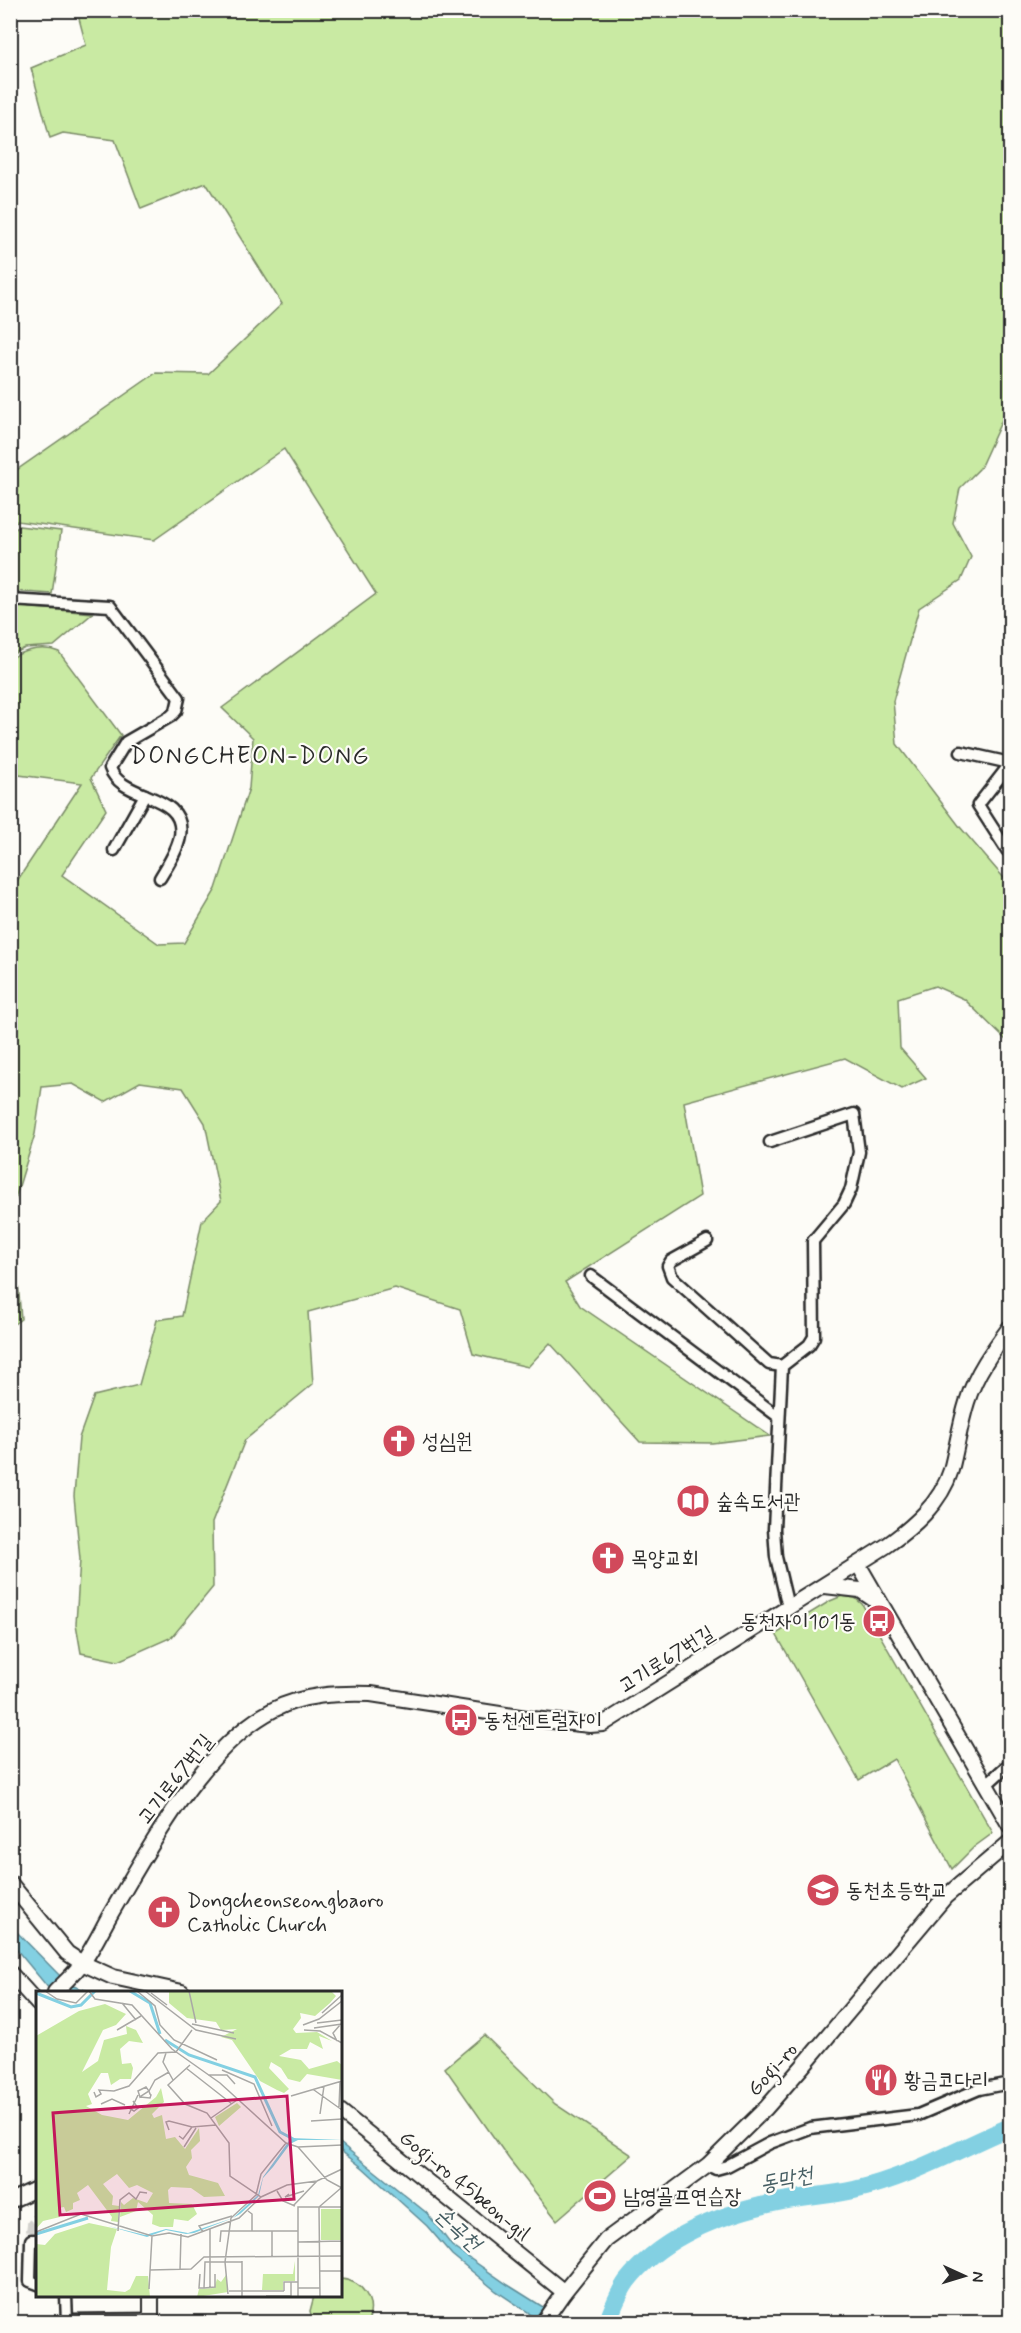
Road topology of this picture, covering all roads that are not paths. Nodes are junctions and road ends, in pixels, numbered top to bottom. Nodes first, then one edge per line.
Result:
1 (10, 600) edge
2 (961, 752) dead end
3 (1011, 764) edge
4 (145, 795) junction
5 (114, 850) dead end
6 (1011, 852) edge
7 (160, 878) dead end
8 (770, 1142) dead end
9 (707, 1241) dead end
10 (591, 1276) dead end
11 (1011, 1327) edge
12 (782, 1366) junction
13 (779, 1417) junction
14 (858, 1564) junction
15 (825, 1586) junction
16 (882, 1606) junction
17 (788, 1607) junction
18 (1011, 1764) edge
19 (987, 1784) junction
20 (1011, 1826) edge
21 (1011, 1842) edge
22 (10, 1883) edge
23 (82, 1963) junction
24 (10, 1973) edge
25 (55, 1991) edge
26 (177, 1991) edge
27 (36, 2002) edge
28 (1011, 2083) edge
29 (342, 2113) edge
30 (708, 2165) junction
31 (36, 2189) edge
32 (10, 2201) edge
33 (36, 2240) tunnel mouth
34 (36, 2283) edge
35 (564, 2292) junction
36 (66, 2297) edge
37 (151, 2297) edge
38 (68, 2321) edge
39 (151, 2321) edge
40 (543, 2322) edge

1 - 4 street
2 - 3 street
3 - 6 street
4 - 5 street
4 - 7 street
8 - 12 street
9 - 12 street
10 - 13 street
11 - 14 street, 고기로67번길
12 - 13 street
13 - 17 street
14 - 15 street, 고기로67번길
14 - 16 street
15 - 16 street
15 - 17 street, 고기로67번길
16 - 19 street
17 - 23 street, 고기로67번길
18 - 19 street
19 - 20 street
21 - 30 street, Gogi-ro
22 - 23 street
23 - 25 street, 고기로67번길
23 - 26 street
24 - 27 street
28 - 30 street
29 - 35 street, Gogi-ro 45beon-gil
30 - 35 street, Gogi-ro
31 - 32 street
33 - 34 street
35 - 40 street, Gogi-ro
36 - 38 street
37 - 39 street
38 - 39 street

